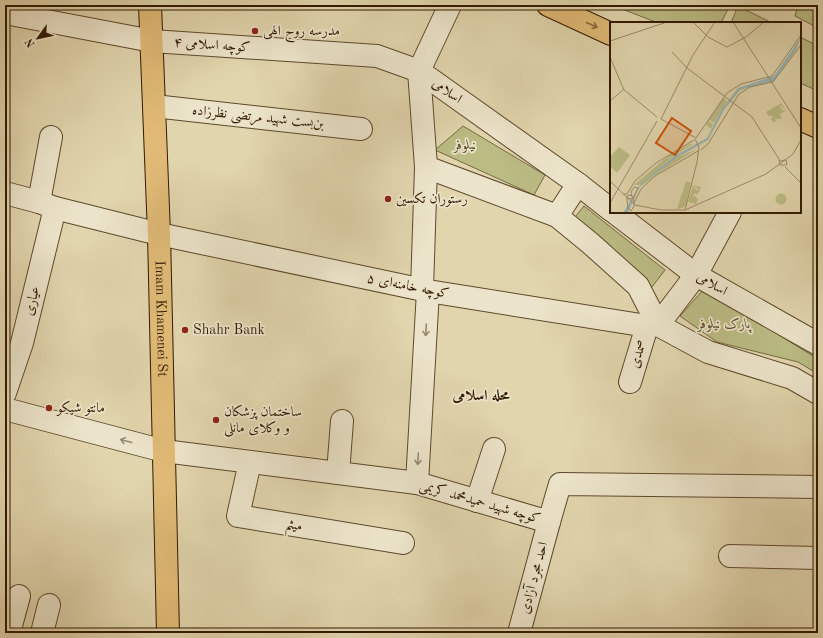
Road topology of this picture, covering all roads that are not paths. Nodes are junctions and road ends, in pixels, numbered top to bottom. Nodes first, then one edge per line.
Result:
1 (150, 5) edge
2 (450, 5) edge
3 (548, 5) edge
4 (5, 13) edge
5 (610, 34) edge
6 (152, 41) junction
7 (419, 71) junction
8 (154, 106) junction
9 (801, 119) edge
10 (818, 127) edge
11 (361, 129) dead end
12 (51, 137) dead end
13 (426, 167) junction
14 (578, 184) junction
15 (5, 193) edge
16 (47, 205) junction
17 (610, 209) edge
18 (615, 213) edge
19 (729, 213) edge
20 (557, 216) junction
21 (159, 234) junction
22 (696, 275) junction
23 (425, 290) junction
24 (652, 325) junction
25 (818, 344) edge
26 (630, 382) dead end
27 (5, 393) edge
28 (818, 393) edge
29 (5, 409) edge
30 (342, 421) dead end
31 (494, 448) dead end
32 (164, 450) junction
33 (250, 462) junction
34 (338, 473) junction
35 (417, 484) junction
36 (818, 487) edge
37 (477, 501) junction
38 (549, 522) junction
39 (403, 544) dead end
40 (730, 556) dead end
41 (818, 558) edge
42 (19, 596) dead end
43 (49, 605) dead end
44 (9, 633) edge
45 (42, 633) edge
46 (168, 633) edge
47 (519, 633) edge

1 - 6 main road, Imam Khamenei St
2 - 7 street
3 -> 5 main road
4 - 6 street, کوچه اسلامی ۴
6 - 7 street, کوچه اسلامی ۴
6 - 8 main road, Imam Khamenei St
7 - 13 street
7 - 14 street, اسلامی
8 - 11 street, بن‌بست شهید مرتضی نظرزاده
8 - 21 main road, Imam Khamenei St
9 - 10 main road
12 - 16 street, عیاری
13 - 20 street
13 - 23 street
14 - 17 street, اسلامی
14 - 20 street
15 - 16 street, کوچه خامنه‌ای ۵
16 - 21 street, کوچه خامنه‌ای ۵
16 - 27 street, عیاری
18 - 22 street, اسلامی
19 - 22 street
20 - 24 street
21 - 23 street, کوچه خامنه‌ای ۵
21 - 32 main road, Imam Khamenei St
22 - 24 street
22 - 25 street, اسلامی
23 - 24 street, کوچه خامنه‌ای ۵
23 -> 35 street
24 - 26 street, صمدی
24 - 28 street, کوچه خامنه‌ای ۵
32 -> 29 street, کوچه شهید حمیدمحمد کریمی
30 - 34 street
31 - 37 street
32 - 33 street, کوچه شهید حمیدمحمد کریمی
32 - 46 main road, Imam Khamenei St
33 - 34 street, کوچه شهید حمیدمحمد کریمی
33 - 39 street, میثم
34 - 35 street, کوچه شهید حمیدمحمد کریمی
35 - 37 street, کوچه شهید حمیدمحمد کریمی
36 - 38 street, کوچه شهید حمیدمحمد کریمی
37 - 38 street, کوچه شهید حمیدمحمد کریمی
38 - 47 street, احد مجرد آزادی
40 - 41 street
42 - 44 street
43 - 45 street

